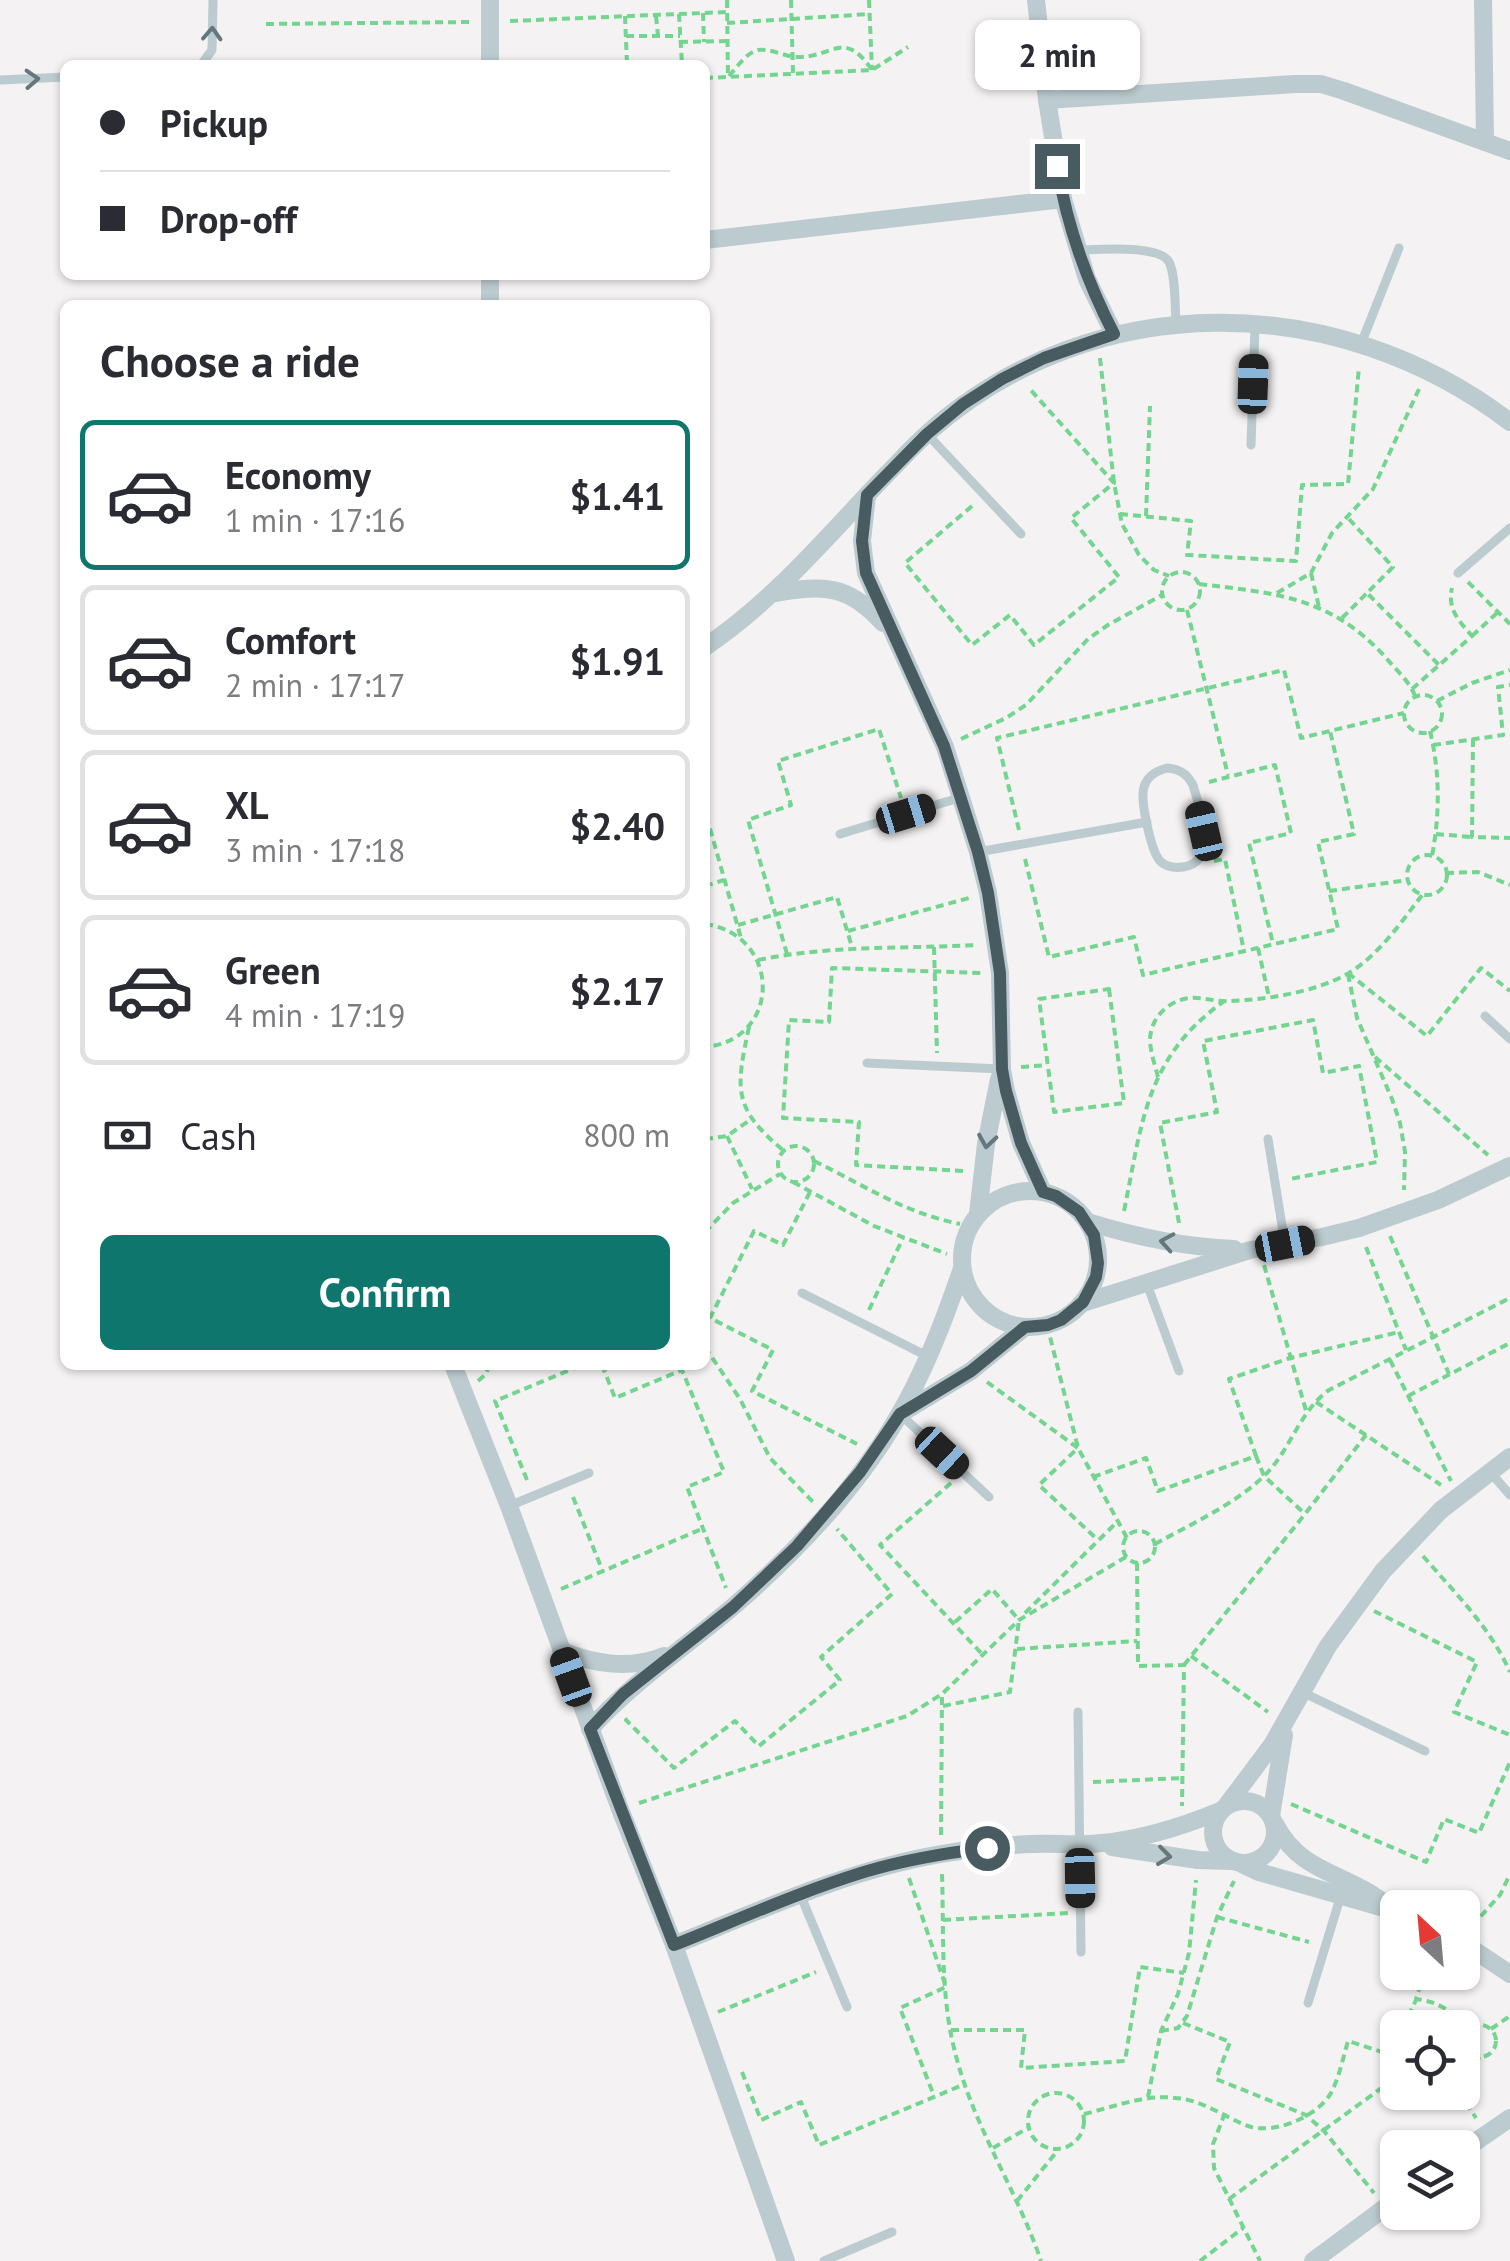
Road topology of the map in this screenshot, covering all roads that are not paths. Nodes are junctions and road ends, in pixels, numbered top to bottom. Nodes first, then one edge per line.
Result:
1 (212, 0) edge
2 (490, 0) edge
3 (1036, 0) edge
4 (1483, 0) edge
5 (205, 60) edge
6 (490, 60) edge
7 (60, 77) edge
8 (0, 80) edge
9 (1047, 100) junction
10 (1485, 142) junction
11 (1510, 151) edge
12 (1062, 199) junction
13 (710, 239) edge
14 (1399, 248) dead end
15 (1076, 250) junction
16 (1256, 324) junction
17 (1176, 326) junction
18 (1106, 336) junction
19 (1361, 344) junction
20 (1510, 422) edge
21 (927, 434) junction
22 (1251, 445) dead end
23 (867, 495) junction
24 (1510, 528) edge
25 (1021, 534) dead end
26 (1458, 573) road end
27 (775, 592) junction
28 (900, 643) junction
29 (710, 644) edge
30 (962, 797) junction
31 (1148, 822) junction
32 (840, 834) dead end
33 (978, 852) junction
34 (1485, 1016) dead end
35 (1510, 1038) edge
36 (867, 1063) dead end
37 (1002, 1069) junction
38 (1268, 1139) dead end
39 (1508, 1166) edge
40 (1043, 1192) junction
41 (974, 1220) junction
42 (1088, 1222) junction
43 (1285, 1244) junction
44 (1254, 1249) junction
45 (961, 1264) junction
46 (1146, 1281) junction
47 (802, 1293) dead end
48 (1083, 1302) junction
49 (1025, 1327) junction
50 (929, 1357) junction
51 (455, 1370) edge
52 (1180, 1372) dead end
53 (900, 1414) junction
54 (1510, 1456) edge
55 (1490, 1471) junction
56 (590, 1473) dead end
57 (1510, 1495) edge
58 (989, 1497) dead end
59 (508, 1506) junction
60 (561, 1650) junction
61 (678, 1650) junction
62 (1302, 1692) junction
63 (1078, 1712) dead end
64 (1286, 1724) junction
65 (590, 1729) junction
66 (1425, 1751) dead end
67 (1223, 1808) junction
68 (1273, 1812) junction
69 (1088, 1844) junction
70 (1236, 1862) junction
71 (800, 1894) junction
72 (1341, 1894) junction
73 (1380, 1900) edge
74 (1380, 1906) edge
75 (674, 1945) junction
76 (1081, 1952) dead end
77 (1480, 1953) edge
78 (1510, 1974) edge
79 (1308, 2003) dead end
80 (848, 2007) dead end
81 (1510, 2118) edge
82 (1480, 2137) edge
83 (1380, 2210) edge
84 (892, 2232) dead end
85 (786, 2261) edge
86 (824, 2261) edge
87 (1313, 2261) edge

5 -> 1 lane
2 - 6 street
3 - 9 street
4 - 10 street
8 -> 7 lane
9 - 10 street
9 - 12 street
10 - 11 street
12 - 13 street
12 - 15 street
14 - 19 lane
15 - 17 lane
15 - 18 street
16 - 17 street
16 - 19 street
16 - 22 lane
17 - 18 street
18 - 21 street
19 - 20 street
21 - 23 street
21 - 25 lane
23 - 27 street
23 - 28 street
24 - 26 lane
27 - 28 street
27 - 29 street
28 - 30 street
30 - 32 lane
30 - 33 street
31 - 31 lane
31 - 33 lane
33 - 37 street
34 - 35 lane
36 - 37 lane
37 - 40 street
37 -> 41 street
38 - 43 lane
39 - 43 street
40 - 41 street
40 - 42 street
41 - 45 street
44 -> 42 street
42 - 48 street
43 - 44 street
44 - 46 street
45 - 49 street
45 - 50 street
46 - 48 street
46 - 52 lane
47 - 50 lane
48 - 49 street
49 - 53 street
50 - 53 street
51 - 59 street
53 - 58 lane
53 - 61 street
54 - 55 street
55 - 57 lane
55 - 62 street
56 - 59 lane
59 - 60 street
60 - 61 street
60 - 65 street
61 - 65 street
62 - 64 street
62 - 66 lane
63 - 69 lane
64 - 67 street
64 - 68 street
65 - 75 street
67 - 68 street
67 - 69 street
67 - 70 street
68 - 70 street
68 - 73 street
69 -> 70 street
69 - 71 street
69 - 76 lane
70 - 72 street
71 - 75 street
71 - 80 lane
72 - 74 street
72 - 79 lane
75 - 85 street
77 - 78 street
81 - 82 street
83 - 87 street
84 - 86 lane

